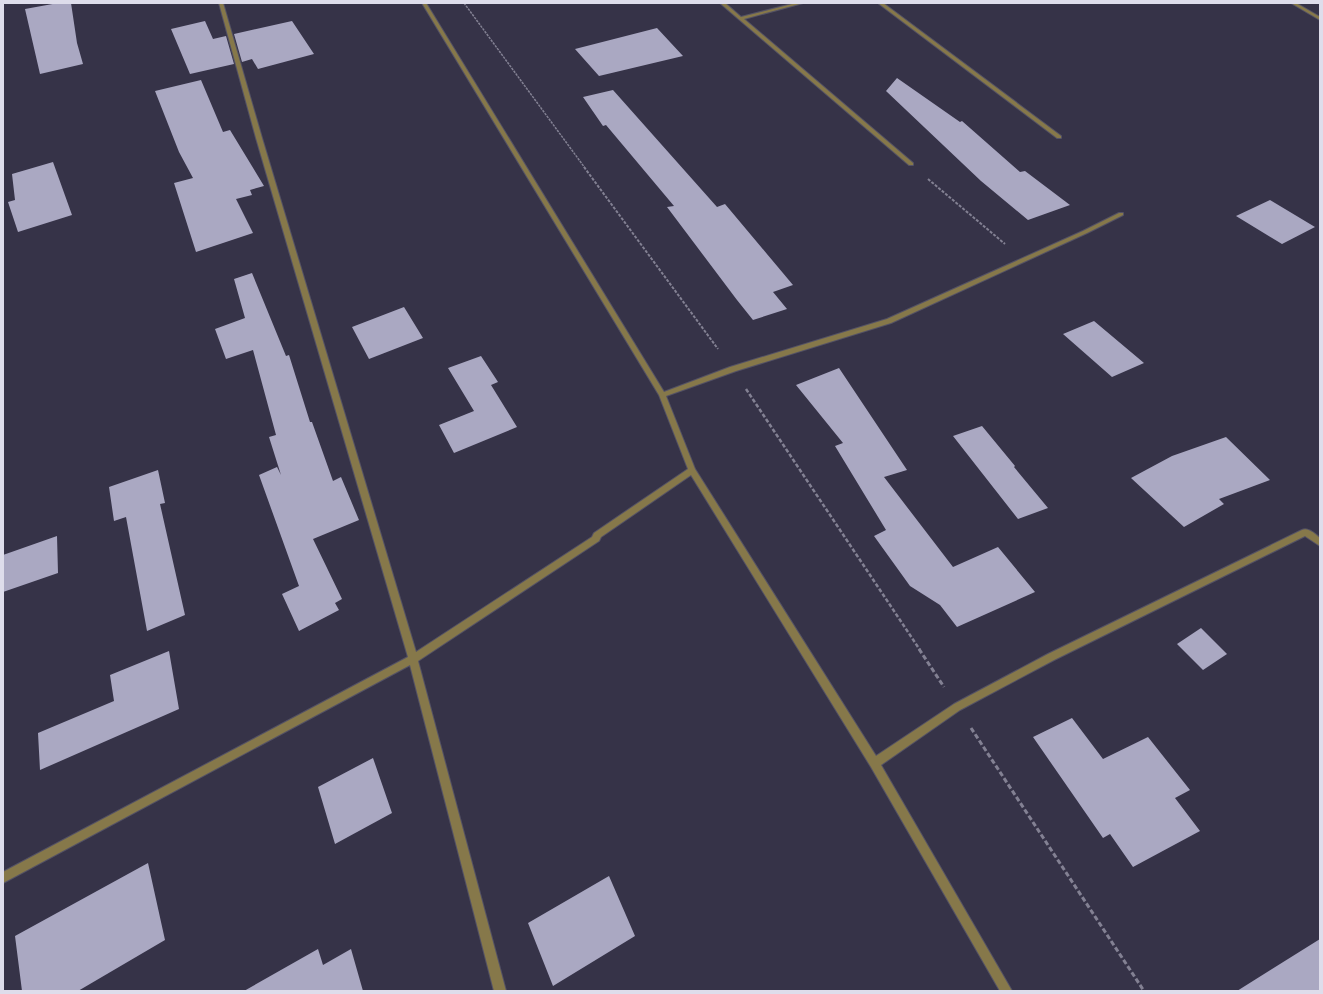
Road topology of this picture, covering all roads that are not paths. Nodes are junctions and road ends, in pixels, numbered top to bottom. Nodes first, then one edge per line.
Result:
1 (222, 3) edge
2 (424, 3) edge
3 (722, 3) edge
4 (801, 3) edge
5 (880, 3) edge
6 (1293, 3) edge
7 (740, 18) junction
8 (1320, 19) edge
9 (1059, 137) dead end
10 (911, 164) road end
11 (1121, 214) dead end
12 (662, 394) junction
13 (692, 470) junction
14 (1320, 542) edge
15 (413, 660) junction
16 (876, 763) junction
17 (3, 878) edge
18 (500, 991) edge
19 (1006, 991) edge

1 - 15 street
2 - 12 street
3 - 7 street
4 - 7 street
5 - 9 street
6 - 8 street
7 - 10 street
11 - 12 street
12 - 13 street
13 - 15 street
13 - 16 street
14 - 16 street
15 - 17 street
15 - 18 street
16 - 19 street

